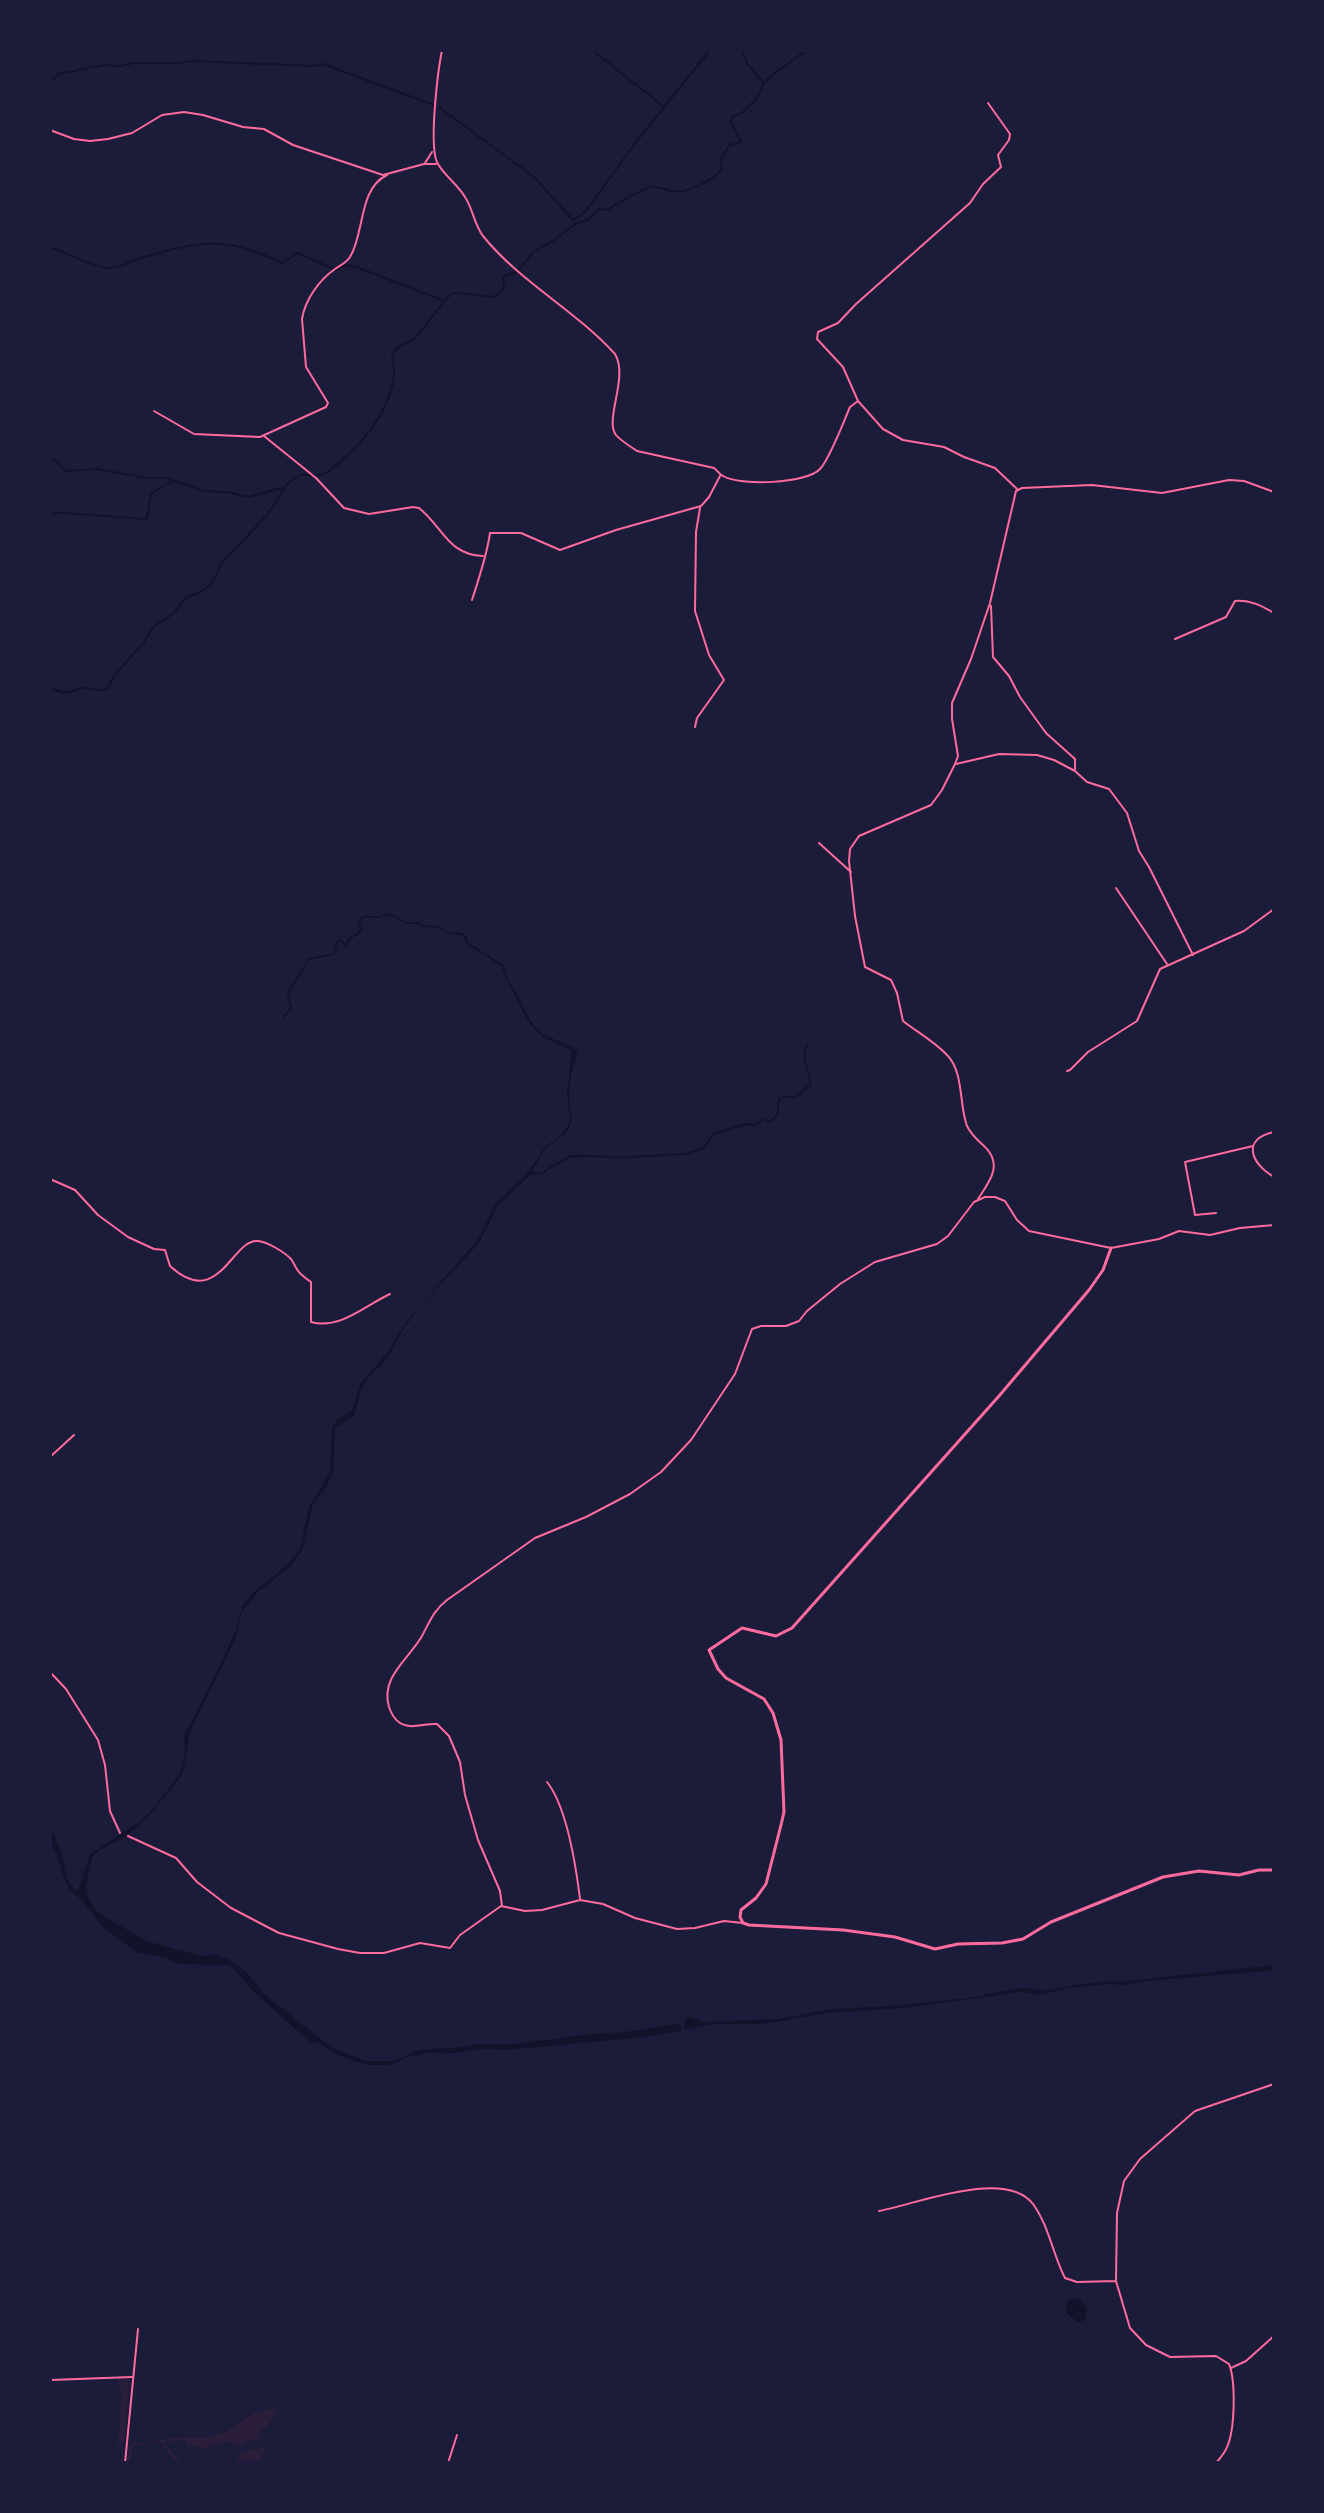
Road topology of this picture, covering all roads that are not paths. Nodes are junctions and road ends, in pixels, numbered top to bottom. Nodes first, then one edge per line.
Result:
1 (442, 50) edge
2 (988, 103) dead end
3 (50, 130) edge
4 (433, 148) junction
5 (424, 164) junction
6 (438, 165) junction
7 (387, 175) junction
8 (858, 401) junction
9 (154, 411) dead end
10 (264, 436) junction
11 (721, 475) junction
12 (1018, 490) junction
13 (1274, 492) edge
14 (701, 506) junction
15 (484, 556) junction
16 (472, 600) dead end
17 (990, 603) junction
18 (1274, 613) edge
19 (1175, 639) dead end
20 (695, 727) dead end
21 (955, 764) junction
22 (1075, 771) junction
23 (819, 843) dead end
24 (852, 873) junction
25 (1116, 888) dead end
26 (1274, 909) edge
27 (1193, 955) junction
28 (1168, 965) junction
29 (1067, 1071) dead end
30 (1274, 1132) edge
31 (1253, 1146) junction
32 (1274, 1177) edge
33 (50, 1179) edge
34 (978, 1200) junction
35 (1216, 1213) dead end
36 (1274, 1225) edge
37 (1111, 1248) junction
38 (390, 1294) dead end
39 (74, 1435) dead end
40 (50, 1457) edge
41 (50, 1672) edge
42 (547, 1782) dead end
43 (120, 1833) dead end
44 (128, 1836) dead end
45 (1274, 1870) edge
46 (580, 1900) junction
47 (502, 1906) junction
48 (743, 1923) junction
49 (1274, 2084) edge
50 (879, 2211) dead end
51 (1116, 2281) junction
52 (138, 2329) dead end
53 (1274, 2336) edge
54 (1231, 2368) junction
55 (132, 2377) junction
56 (50, 2380) edge
57 (457, 2435) dead end
58 (125, 2463) edge
59 (448, 2463) edge
60 (1216, 2463) edge

1 - 4 street
2 - 8 street
3 - 7 street
4 - 5 street
4 - 6 street
5 - 6 street
5 - 7 street
6 - 11 street
7 - 10 street
8 - 11 street
8 - 12 street
9 - 10 street
10 - 15 street
11 - 14 street
12 - 13 street
12 - 17 street
14 - 15 street
14 - 20 street
15 - 16 street
17 - 21 street
17 - 22 street
18 - 19 street
21 - 22 street
21 - 24 street
22 - 27 street
23 - 24 street
24 - 34 street
25 - 28 street
26 - 27 street
27 - 28 street
28 - 29 street
30 - 31 street
31 - 32 street
31 - 35 street
33 - 38 street
34 - 37 street
34 - 47 street
36 - 37 street
37 - 48 street
39 - 40 street
41 - 43 street
42 - 46 street
44 - 47 street
45 - 48 street
46 - 47 street
46 - 48 street
49 - 51 street
50 - 51 street
51 - 54 street
52 - 55 street
53 - 54 street
54 - 60 street
55 - 56 street
55 - 58 street
57 - 59 street

